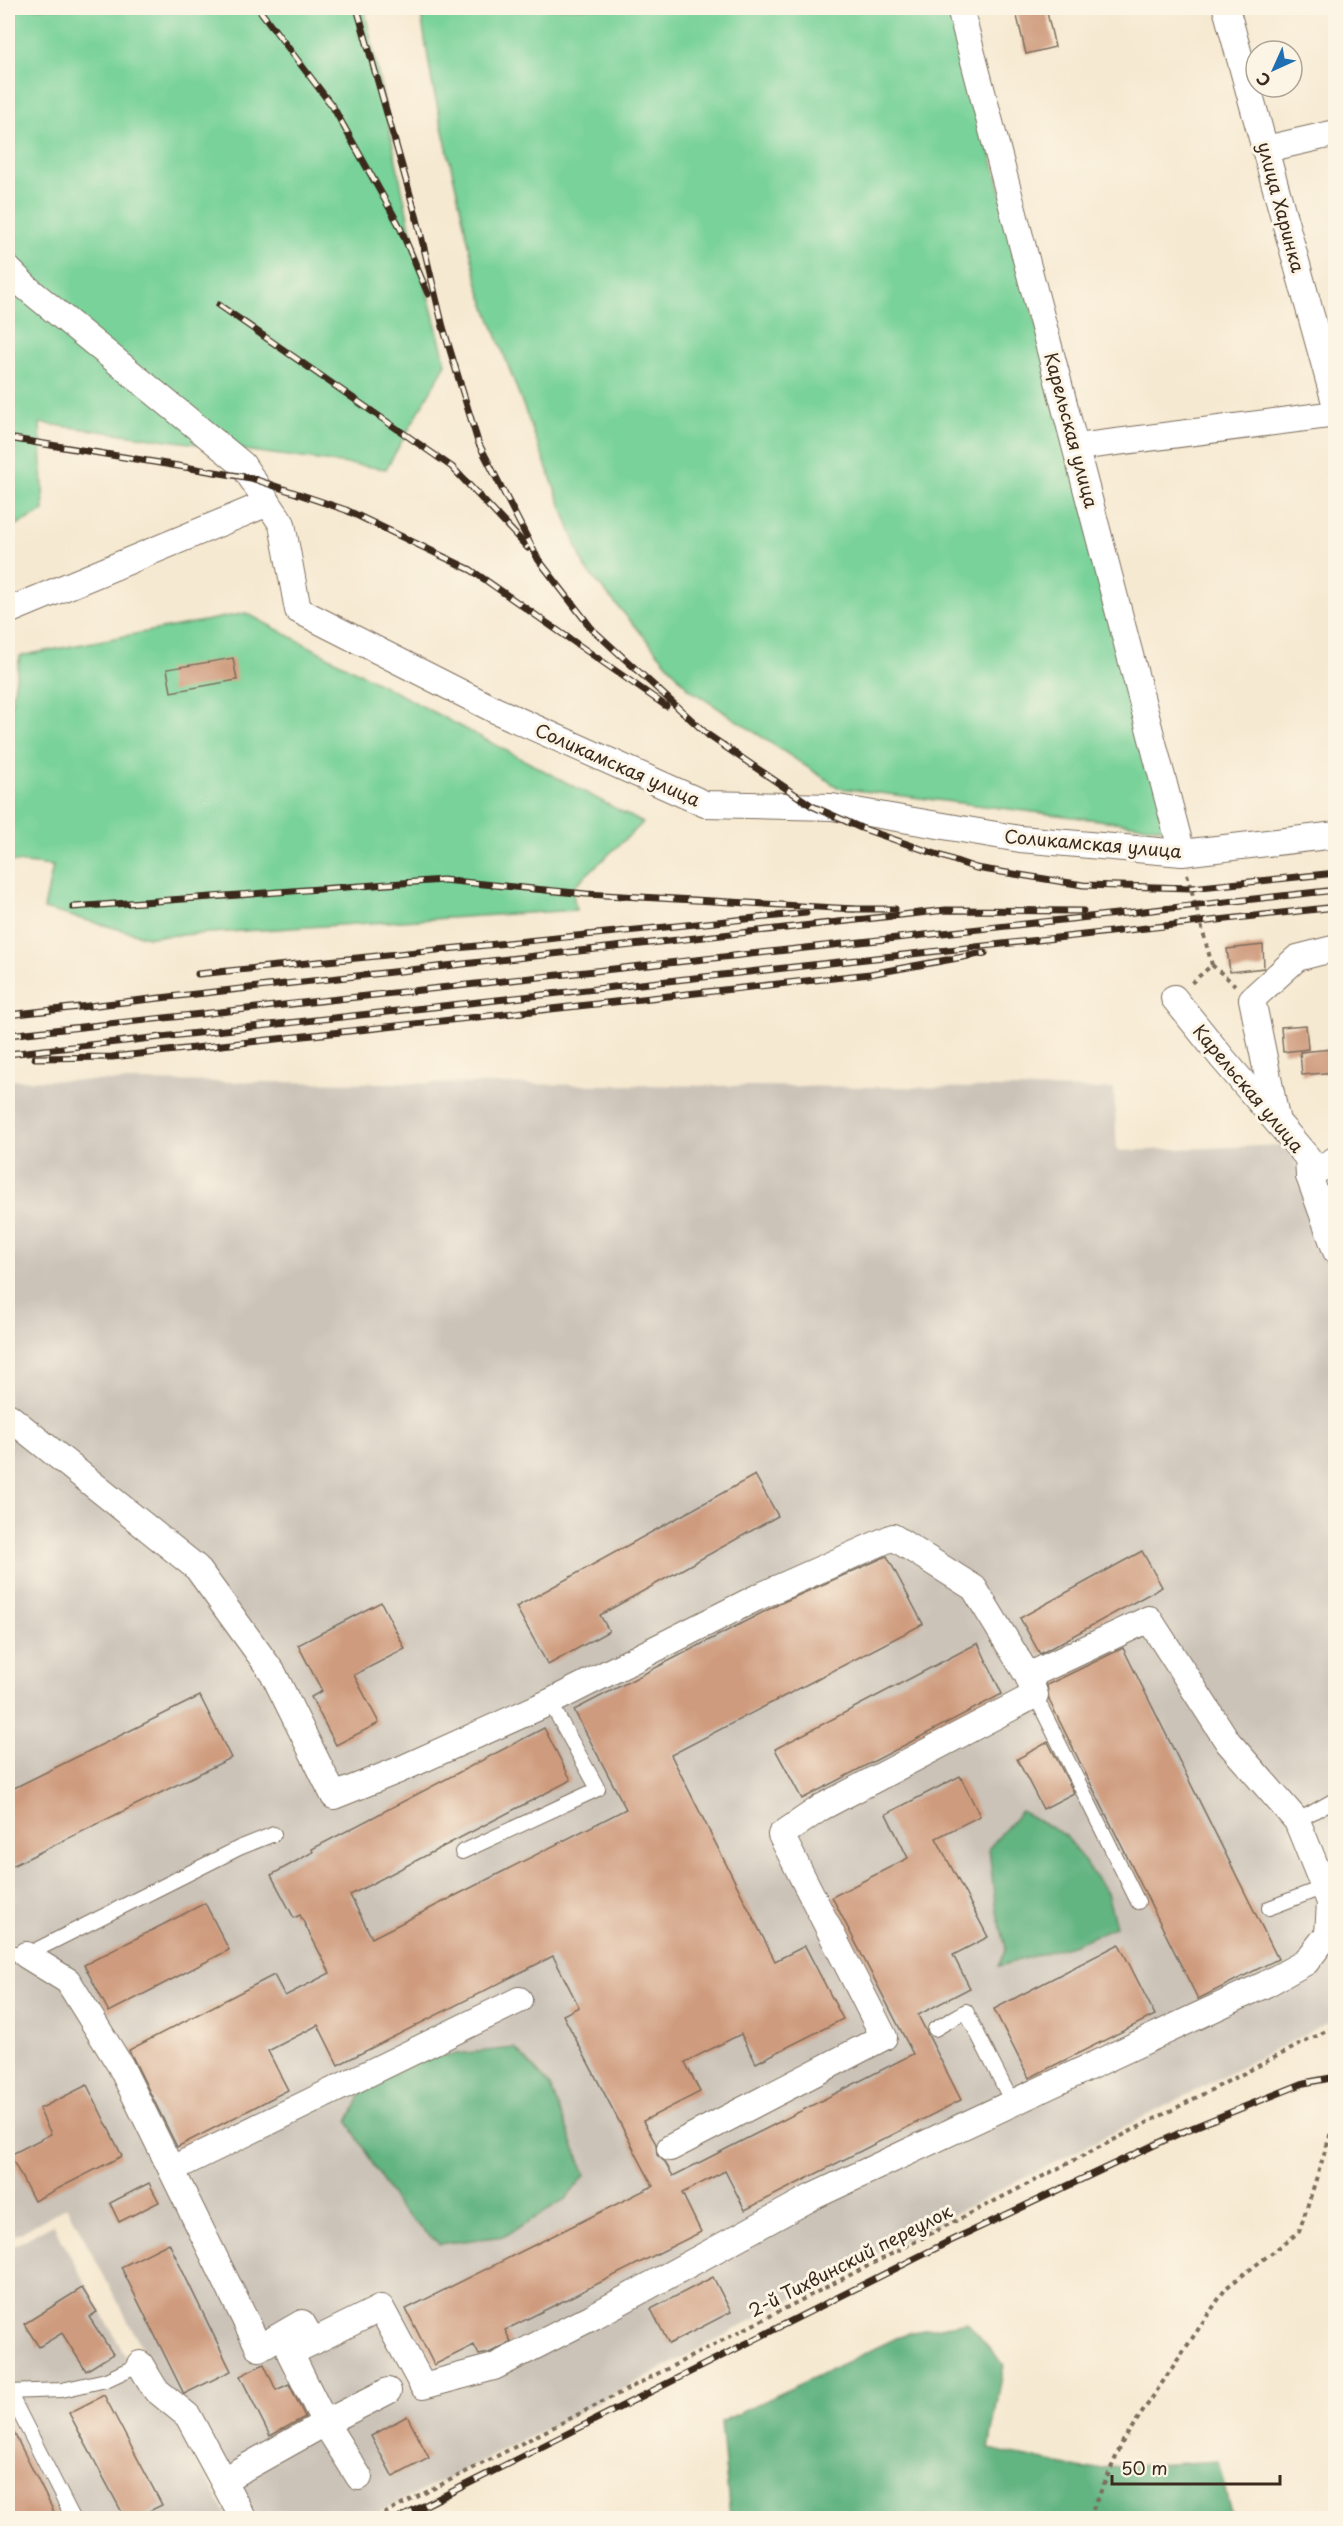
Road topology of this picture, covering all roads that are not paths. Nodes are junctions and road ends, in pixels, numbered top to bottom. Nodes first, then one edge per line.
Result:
1 (960, 8) edge
2 (1226, 8) edge
3 (1335, 133) edge
4 (1266, 149) junction
5 (8, 269) edge
6 (1335, 406) edge
7 (1335, 414) edge
8 (1077, 447) junction
9 (268, 503) junction
10 (8, 611) edge
11 (1335, 835) edge
12 (1182, 853) junction
13 (1335, 948) edge
14 (1174, 998) road end
15 (1276, 1119) junction
16 (1335, 1159) edge
17 (1309, 1176) junction
18 (1335, 1251) edge
19 (8, 1416) edge
20 (1032, 1685) junction
21 (550, 1702) junction
22 (1335, 1799) edge
23 (1297, 1821) junction
24 (274, 1834) dead end
25 (462, 1852) dead end
26 (1324, 1887) junction
27 (1138, 1902) dead end
28 (1269, 1908) dead end
29 (17, 1954) edge
30 (519, 2000) dead end
31 (935, 2029) dead end
32 (1012, 2102) junction
33 (670, 2148) dead end
34 (171, 2169) junction
35 (313, 2342) junction
36 (140, 2364) joint
37 (388, 2391) dead end
38 (8, 2392) edge
39 (325, 2423) junction
40 (358, 2477) dead end
41 (223, 2480) junction
42 (73, 2518) edge
43 (243, 2518) edge

1 - 8 street, Карельская улица
2 - 4 street, улица Харинка
3 - 4 street
4 - 6 street, улица Харинка
5 - 9 street
7 - 8 street
8 - 12 street, Карельская улица
9 - 10 street
9 - 12 street, Соликамская улица
11 - 12 street, Соликамская улица
13 - 15 street
14 - 15 street, Карельская улица
15 - 17 street, Карельская улица
16 - 17 street
17 - 18 street, Карельская улица
19 - 21 street
20 - 21 street
20 - 23 street
20 - 27 lane
20 - 33 street
21 - 25 lane
22 - 23 lane
23 - 26 street
24 - 29 lane
26 - 28 lane
26 - 32 street
29 - 34 street
30 - 34 street
31 - 32 lane
32 - 35 street
34 - 35 street
35 - 39 street
36 - 38 lane
36 - 41 street
37 - 39 street
38 - 42 lane
39 - 40 street
39 - 41 street
41 - 43 street

